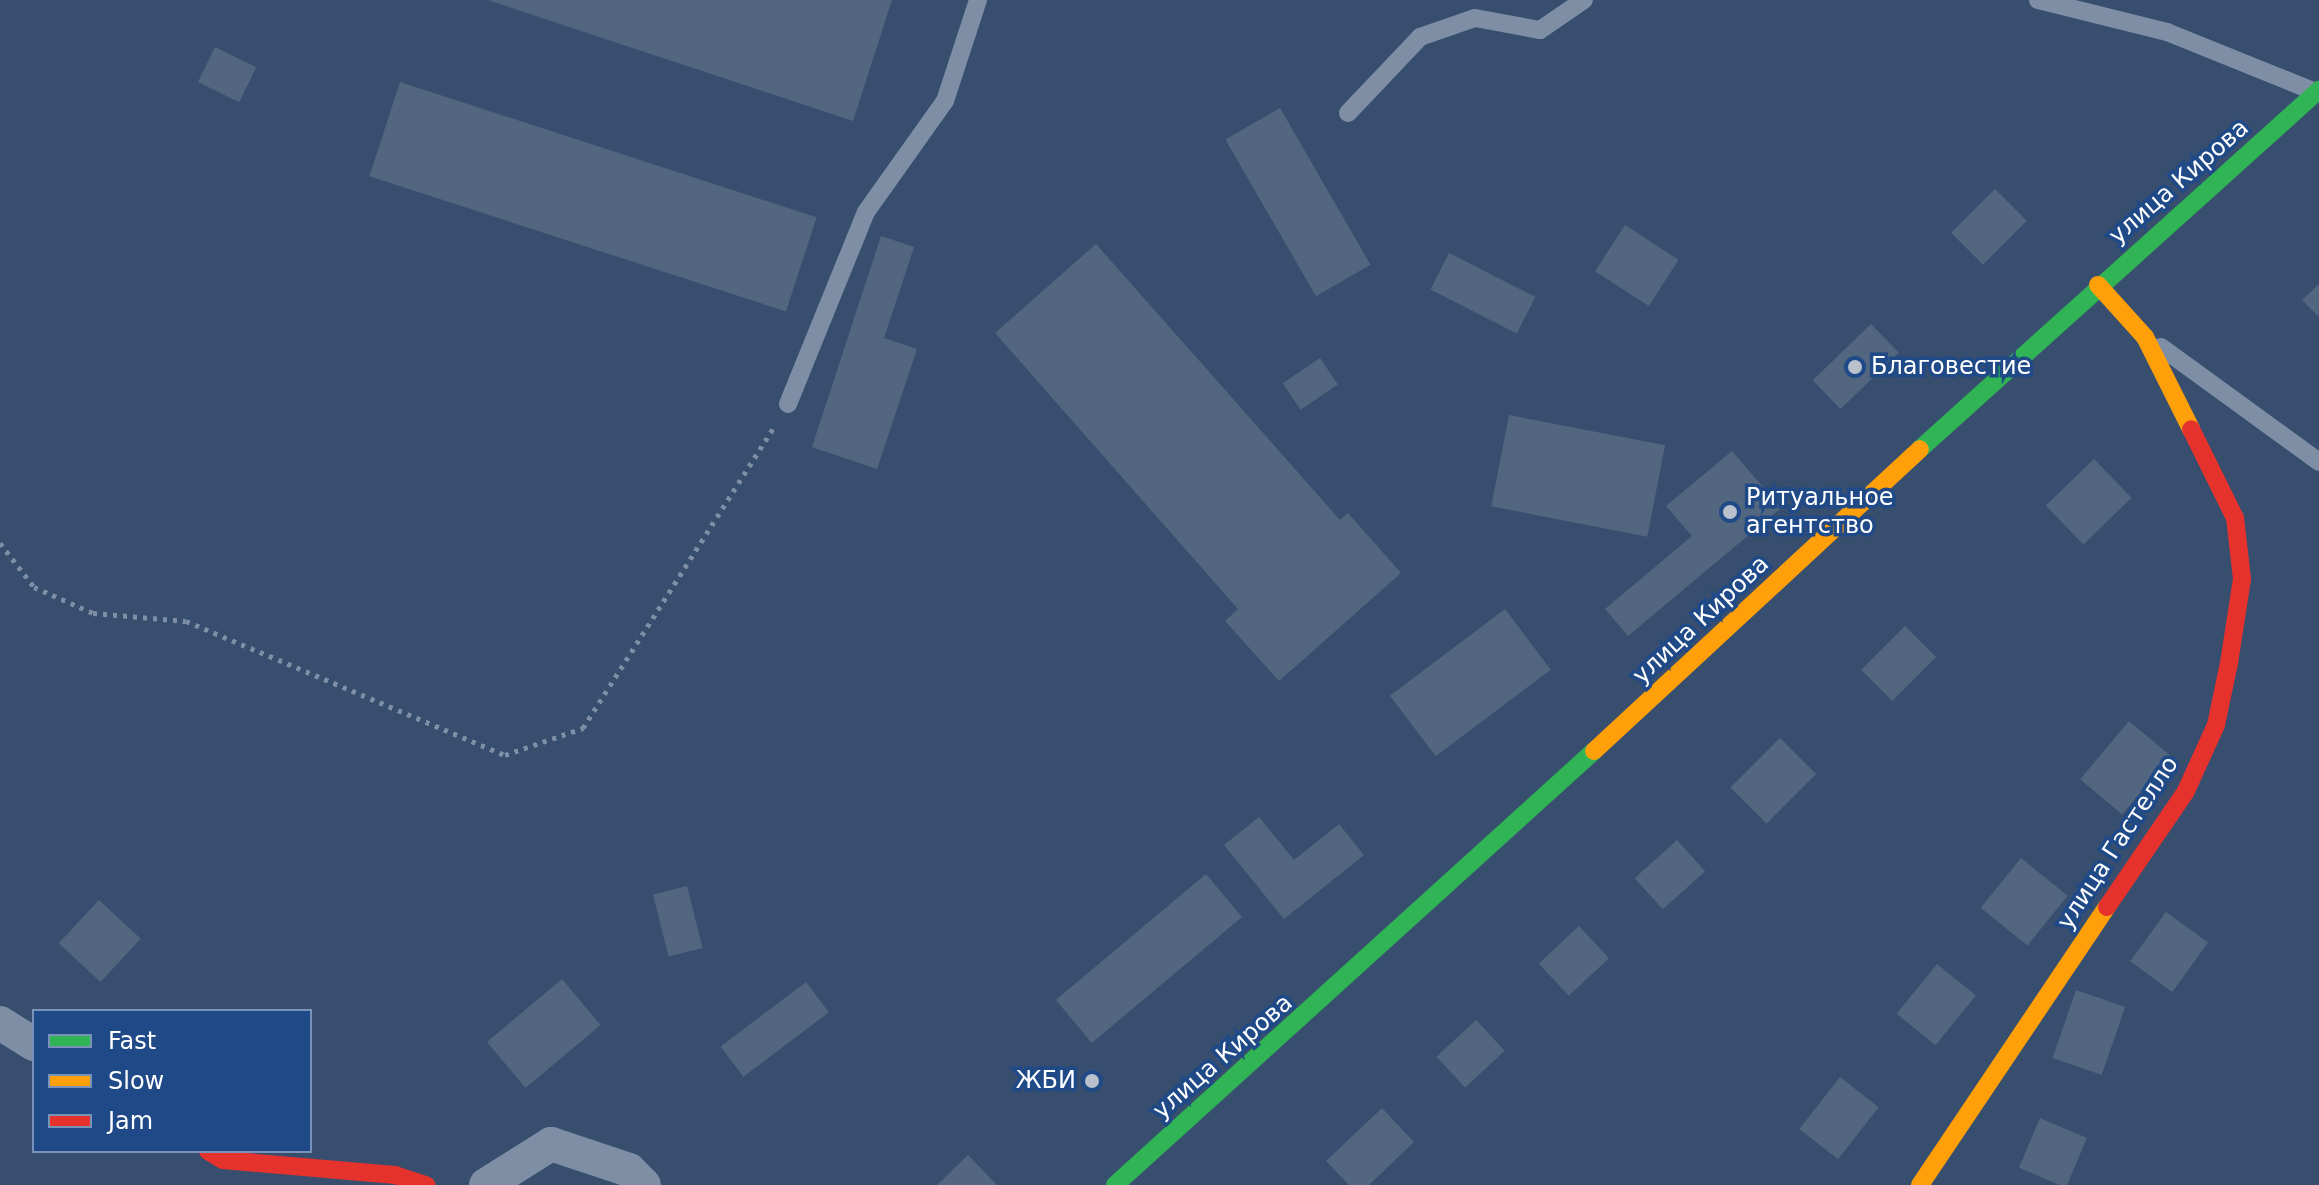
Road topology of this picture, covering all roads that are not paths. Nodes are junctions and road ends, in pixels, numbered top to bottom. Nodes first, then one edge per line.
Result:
1 (978, 0) edge
2 (1584, 0) edge
3 (2038, 0) edge
4 (2318, 91) edge
5 (1348, 113) dead end
6 (2098, 285) junction
7 (2145, 337) junction
8 (788, 404) road end
9 (2319, 462) edge
10 (0, 1023) edge
11 (32, 1043) edge
12 (211, 1153) edge
13 (426, 1185) edge
14 (486, 1185) edge
15 (644, 1185) edge
16 (1115, 1185) edge
17 (1920, 1185) edge

1 - 8 lane
2 - 5 lane
3 - 4 lane
4 - 6 street, улица Кирова
6 - 7 street, улица Гастелло
6 - 16 street, улица Кирова
7 - 9 lane
7 - 17 street, улица Гастелло
10 - 11 street
12 - 13 street
14 - 15 street

